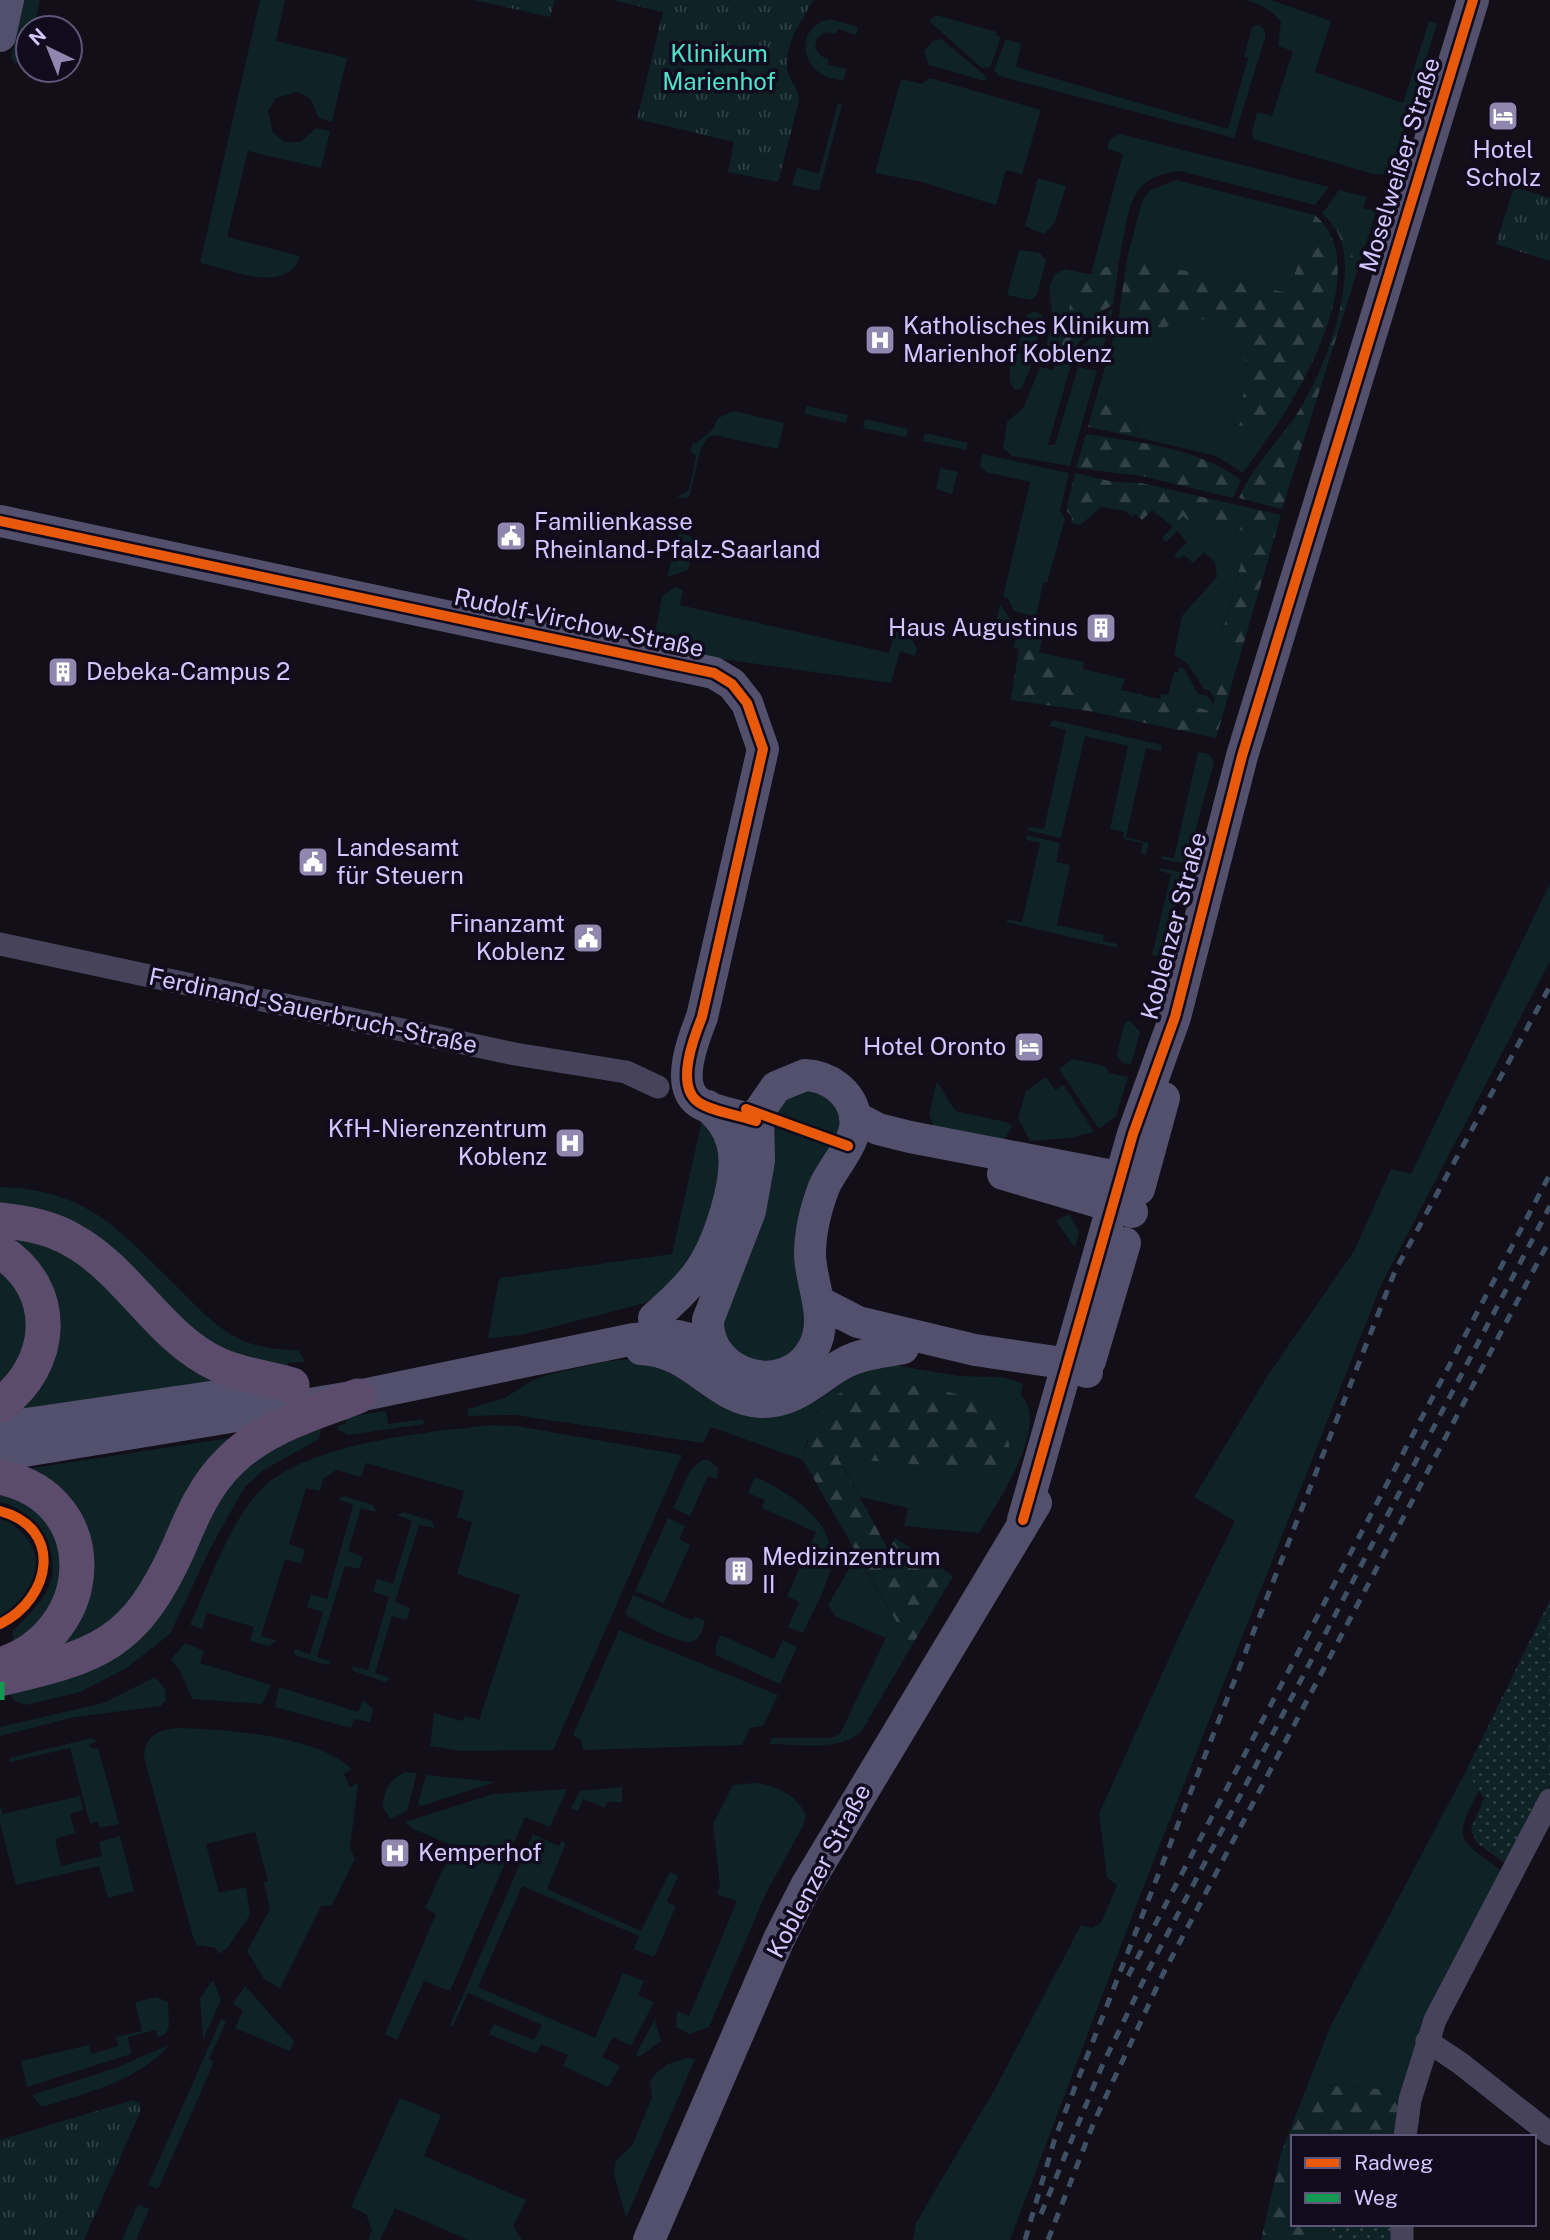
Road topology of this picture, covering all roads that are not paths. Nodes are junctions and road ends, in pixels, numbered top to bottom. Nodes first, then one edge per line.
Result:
1 (8, 0) edge
2 (1473, 0) edge
3 (0, 36) edge
4 (1367, 342) joint
5 (0, 521) edge
6 (0, 944) edge
7 (689, 1092) junction
8 (759, 1112) junction
9 (852, 1131) junction
10 (1127, 1195) junction
11 (0, 1220) edge
12 (0, 1251) edge
13 (712, 1303) junction
14 (818, 1303) junction
15 (654, 1318) junction
16 (713, 1346) junction
17 (903, 1348) junction
18 (813, 1350) junction
19 (533, 1362) junction
20 (1078, 1369) junction
21 (292, 1385) junction
22 (358, 1396) junction
23 (1059, 1397) junction
24 (0, 1405) edge
25 (0, 1427) edge
26 (0, 1455) edge
27 (0, 1477) edge
28 (1023, 1520) junction
29 (11, 1669) edge
30 (1550, 1800) edge
31 (1427, 2041) junction
32 (1550, 2134) edge
33 (1405, 2135) edge
34 (649, 2240) edge

1 - 3 street
2 - 4 street, Moselweißer Straße
4 - 10 street, Koblenzer Straße
5 - 7 street, Rudolf-Virchow-Straße
6 - 7 street, Ferdinand-Sauerbruch-Straße
7 - 8 street, Ferdinand-Sauerbruch-Straße
7 - 15 street
8 - 9 street
8 - 13 street
9 - 10 street
9 - 14 street
10 - 20 street, Koblenzer Straße
11 - 21 main road
12 - 24 main road
13 - 15 street
13 - 16 street
14 - 18 street
14 - 20 street
15 - 21 street
16 - 18 street
16 - 19 street
17 - 18 street
17 - 19 street
17 - 23 street
19 - 22 street
20 - 23 street, Koblenzer Straße
20 - 28 street, Koblenzer Straße
21 - 25 street
22 - 26 street
22 - 29 main road
23 - 28 street, Koblenzer Straße
27 - 29 main road
28 - 34 street, Koblenzer Straße
30 - 31 street
31 - 32 street
31 - 33 street

